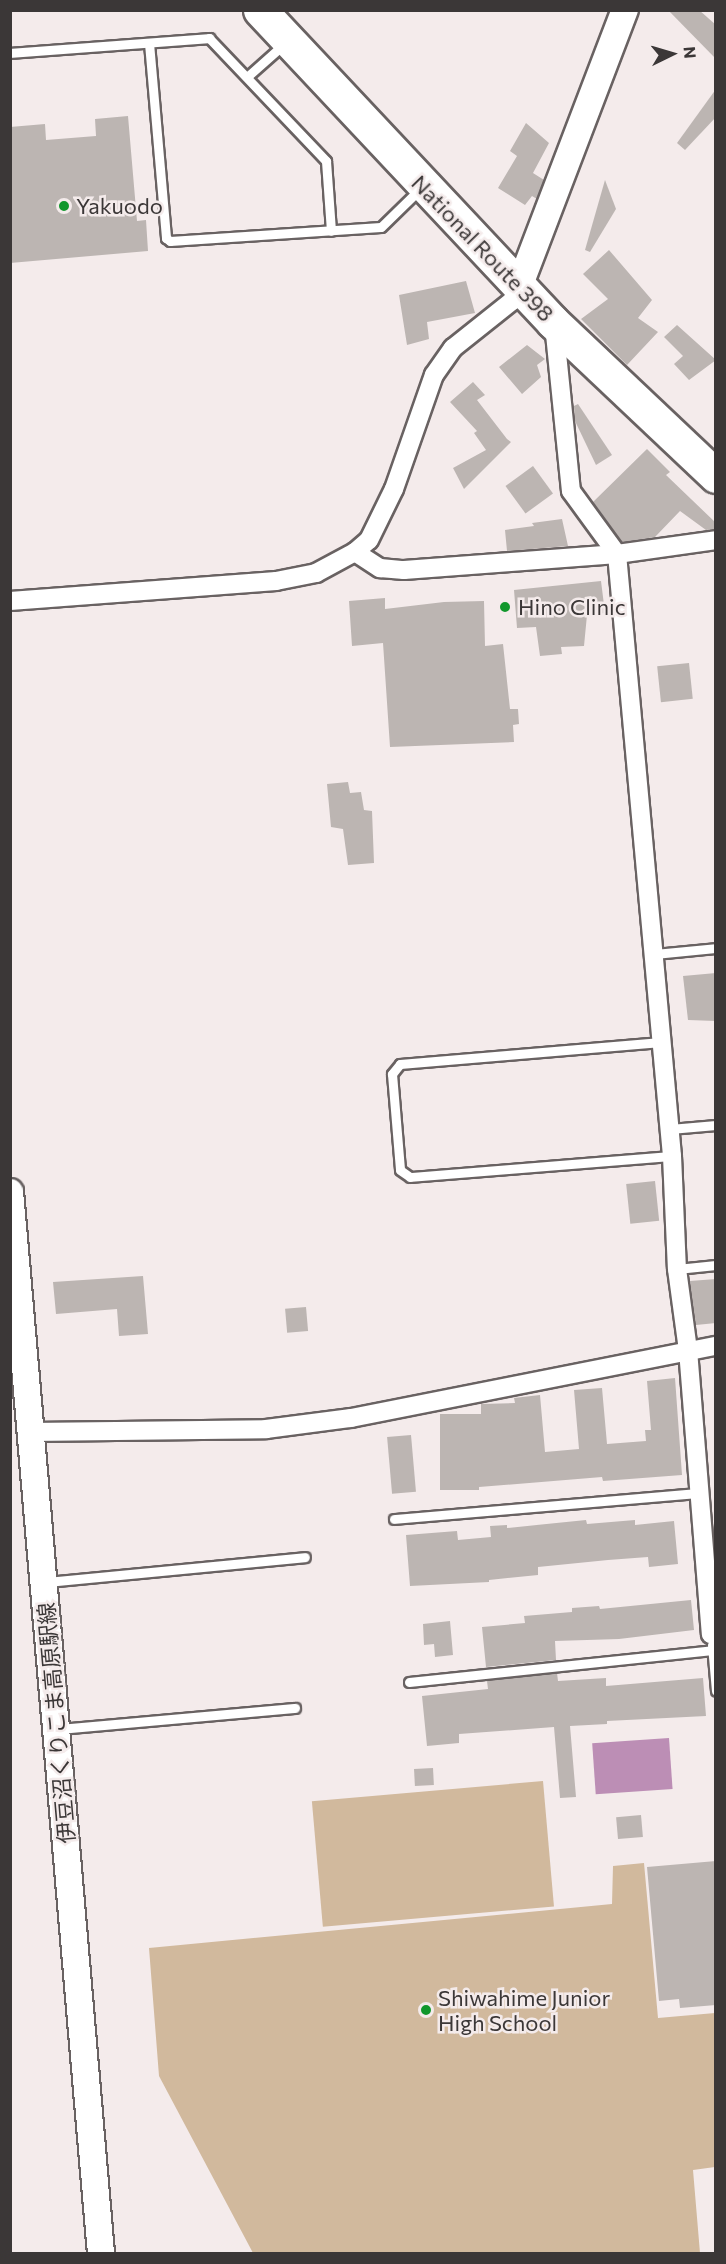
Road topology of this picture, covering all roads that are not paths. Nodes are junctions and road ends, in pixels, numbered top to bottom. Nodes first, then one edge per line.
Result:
1 (260, 10) edge
2 (625, 10) edge
3 (288, 41) junction
4 (149, 43) junction
5 (10, 53) edge
6 (248, 76) junction
7 (424, 185) junction
8 (331, 231) junction
9 (519, 287) junction
10 (554, 322) junction
11 (716, 476) edge
12 (716, 540) edge
13 (355, 552) junction
14 (617, 554) junction
15 (10, 602) edge
16 (716, 948) edge
17 (654, 954) junction
18 (662, 1042) junction
19 (716, 1125) edge
20 (669, 1129) junction
21 (672, 1156) junction
22 (10, 1192) edge
23 (716, 1265) edge
24 (676, 1269) junction
25 (716, 1346) edge
26 (688, 1350) junction
27 (31, 1432) junction
28 (699, 1493) junction
29 (394, 1519) dead end
30 (305, 1557) dead end
31 (44, 1582) junction
32 (713, 1639) edge
33 (409, 1682) dead end
34 (716, 1691) edge
35 (295, 1708) dead end
36 (58, 1730) junction
37 (101, 2253) edge

1 - 3 highway, National Route 398
2 - 9 main road
3 - 6 lane
3 - 7 highway, National Route 398
4 - 5 lane
4 - 6 lane
4 - 8 lane
6 - 8 lane
7 - 8 lane
7 - 9 highway, National Route 398
9 - 10 highway, National Route 398
9 - 13 street
10 - 11 highway, National Route 398
10 - 14 street
12 - 14 street
13 - 14 street
13 - 15 street
14 - 17 street
16 - 17 lane
17 - 18 street
18 - 20 street
18 - 21 lane
19 - 20 lane
20 - 21 street
21 - 24 street
22 - 27 main road, 伊豆沼くりこま高原駅線
23 - 24 lane
24 - 26 street
25 - 26 street
26 - 27 street
26 - 28 street
27 - 31 main road, 伊豆沼くりこま高原駅線
28 - 29 lane
28 - 32 street
30 - 31 lane
31 - 36 main road, 伊豆沼くりこま高原駅線
32 - 33 lane
32 - 34 lane
35 - 36 lane
36 - 37 main road, 伊豆沼くりこま高原駅線

